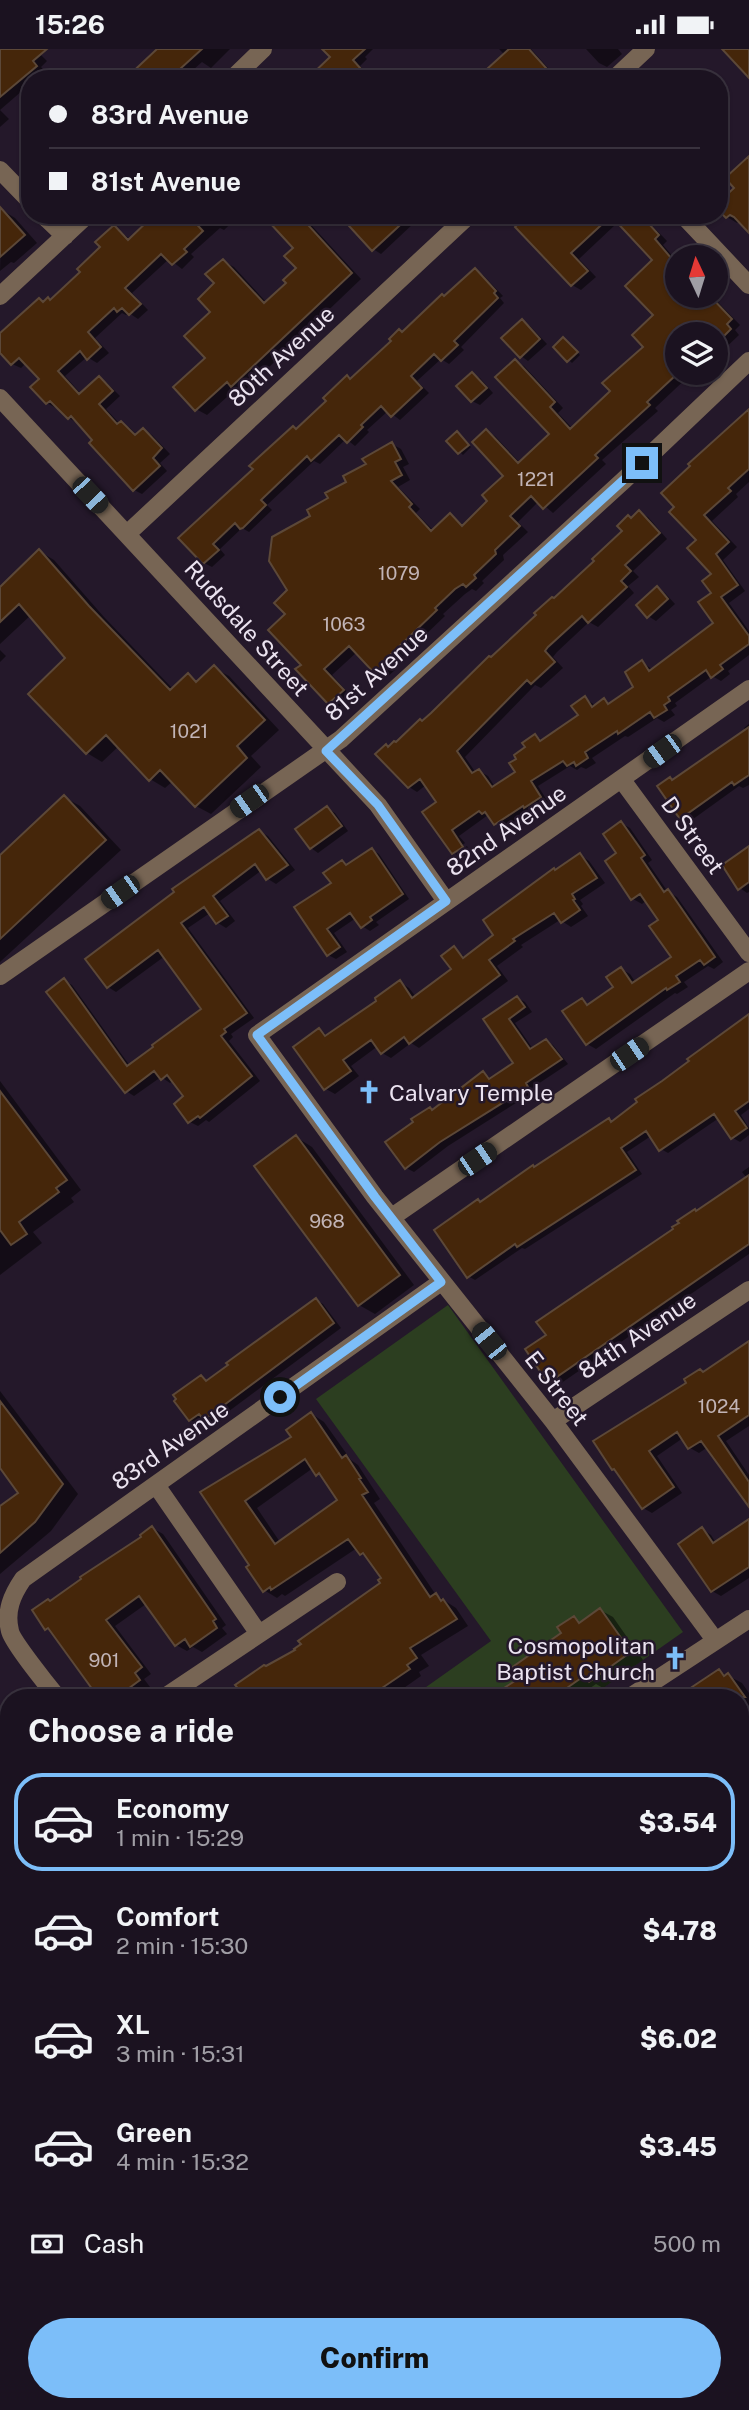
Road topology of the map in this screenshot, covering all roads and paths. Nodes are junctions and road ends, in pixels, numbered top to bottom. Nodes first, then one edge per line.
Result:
1 (263, 49) edge
2 (646, 49) edge
3 (241, 70) edge
4 (624, 70) edge
5 (0, 170) edge
6 (21, 192) edge
7 (52, 224) edge
8 (78, 224) edge
9 (459, 224) edge
10 (691, 224) edge
11 (65, 236) junction
12 (749, 285) edge
13 (0, 296) edge
14 (749, 361) edge
15 (0, 398) edge
16 (127, 534) junction
17 (749, 689) edge
18 (326, 751) junction
19 (622, 780) junction
20 (446, 901) junction
21 (749, 953) edge
22 (749, 971) edge
23 (0, 976) edge
24 (257, 1035) joint
25 (392, 1217) junction
26 (441, 1282) junction
27 (749, 1290) edge
28 (553, 1421) junction
29 (156, 1485) junction
30 (337, 1582) dead end
31 (749, 1619) edge
32 (258, 1634) junction
33 (715, 1640) junction
34 (51, 1689) edge
35 (177, 1689) edge
36 (642, 1689) edge

1 - 3 street
2 - 4 street
5 - 6 street
7 - 11 street
8 - 11 street
9 - 16 street, 80th Avenue
10 - 12 street
11 - 13 street
14 - 18 street, 81st Avenue
15 - 16 street, Rudsdale Street
16 - 18 street, Rudsdale Street
17 - 19 street, 82nd Avenue
18 - 20 street, Rudsdale Street
18 - 23 street, 81st Avenue
19 - 20 street, 82nd Avenue
19 - 21 street, D Street
20 - 24 street, 82nd Avenue
22 - 25 street
24 - 25 street, E Street
25 - 26 street, E Street
26 - 28 street, E Street
26 - 29 street, 83rd Avenue
27 - 28 street, 84th Avenue
28 - 33 street, E Street
29 - 32 street
29 - 34 street, 83rd Avenue
30 - 32 street
31 - 33 street
32 - 35 street
33 - 36 street

